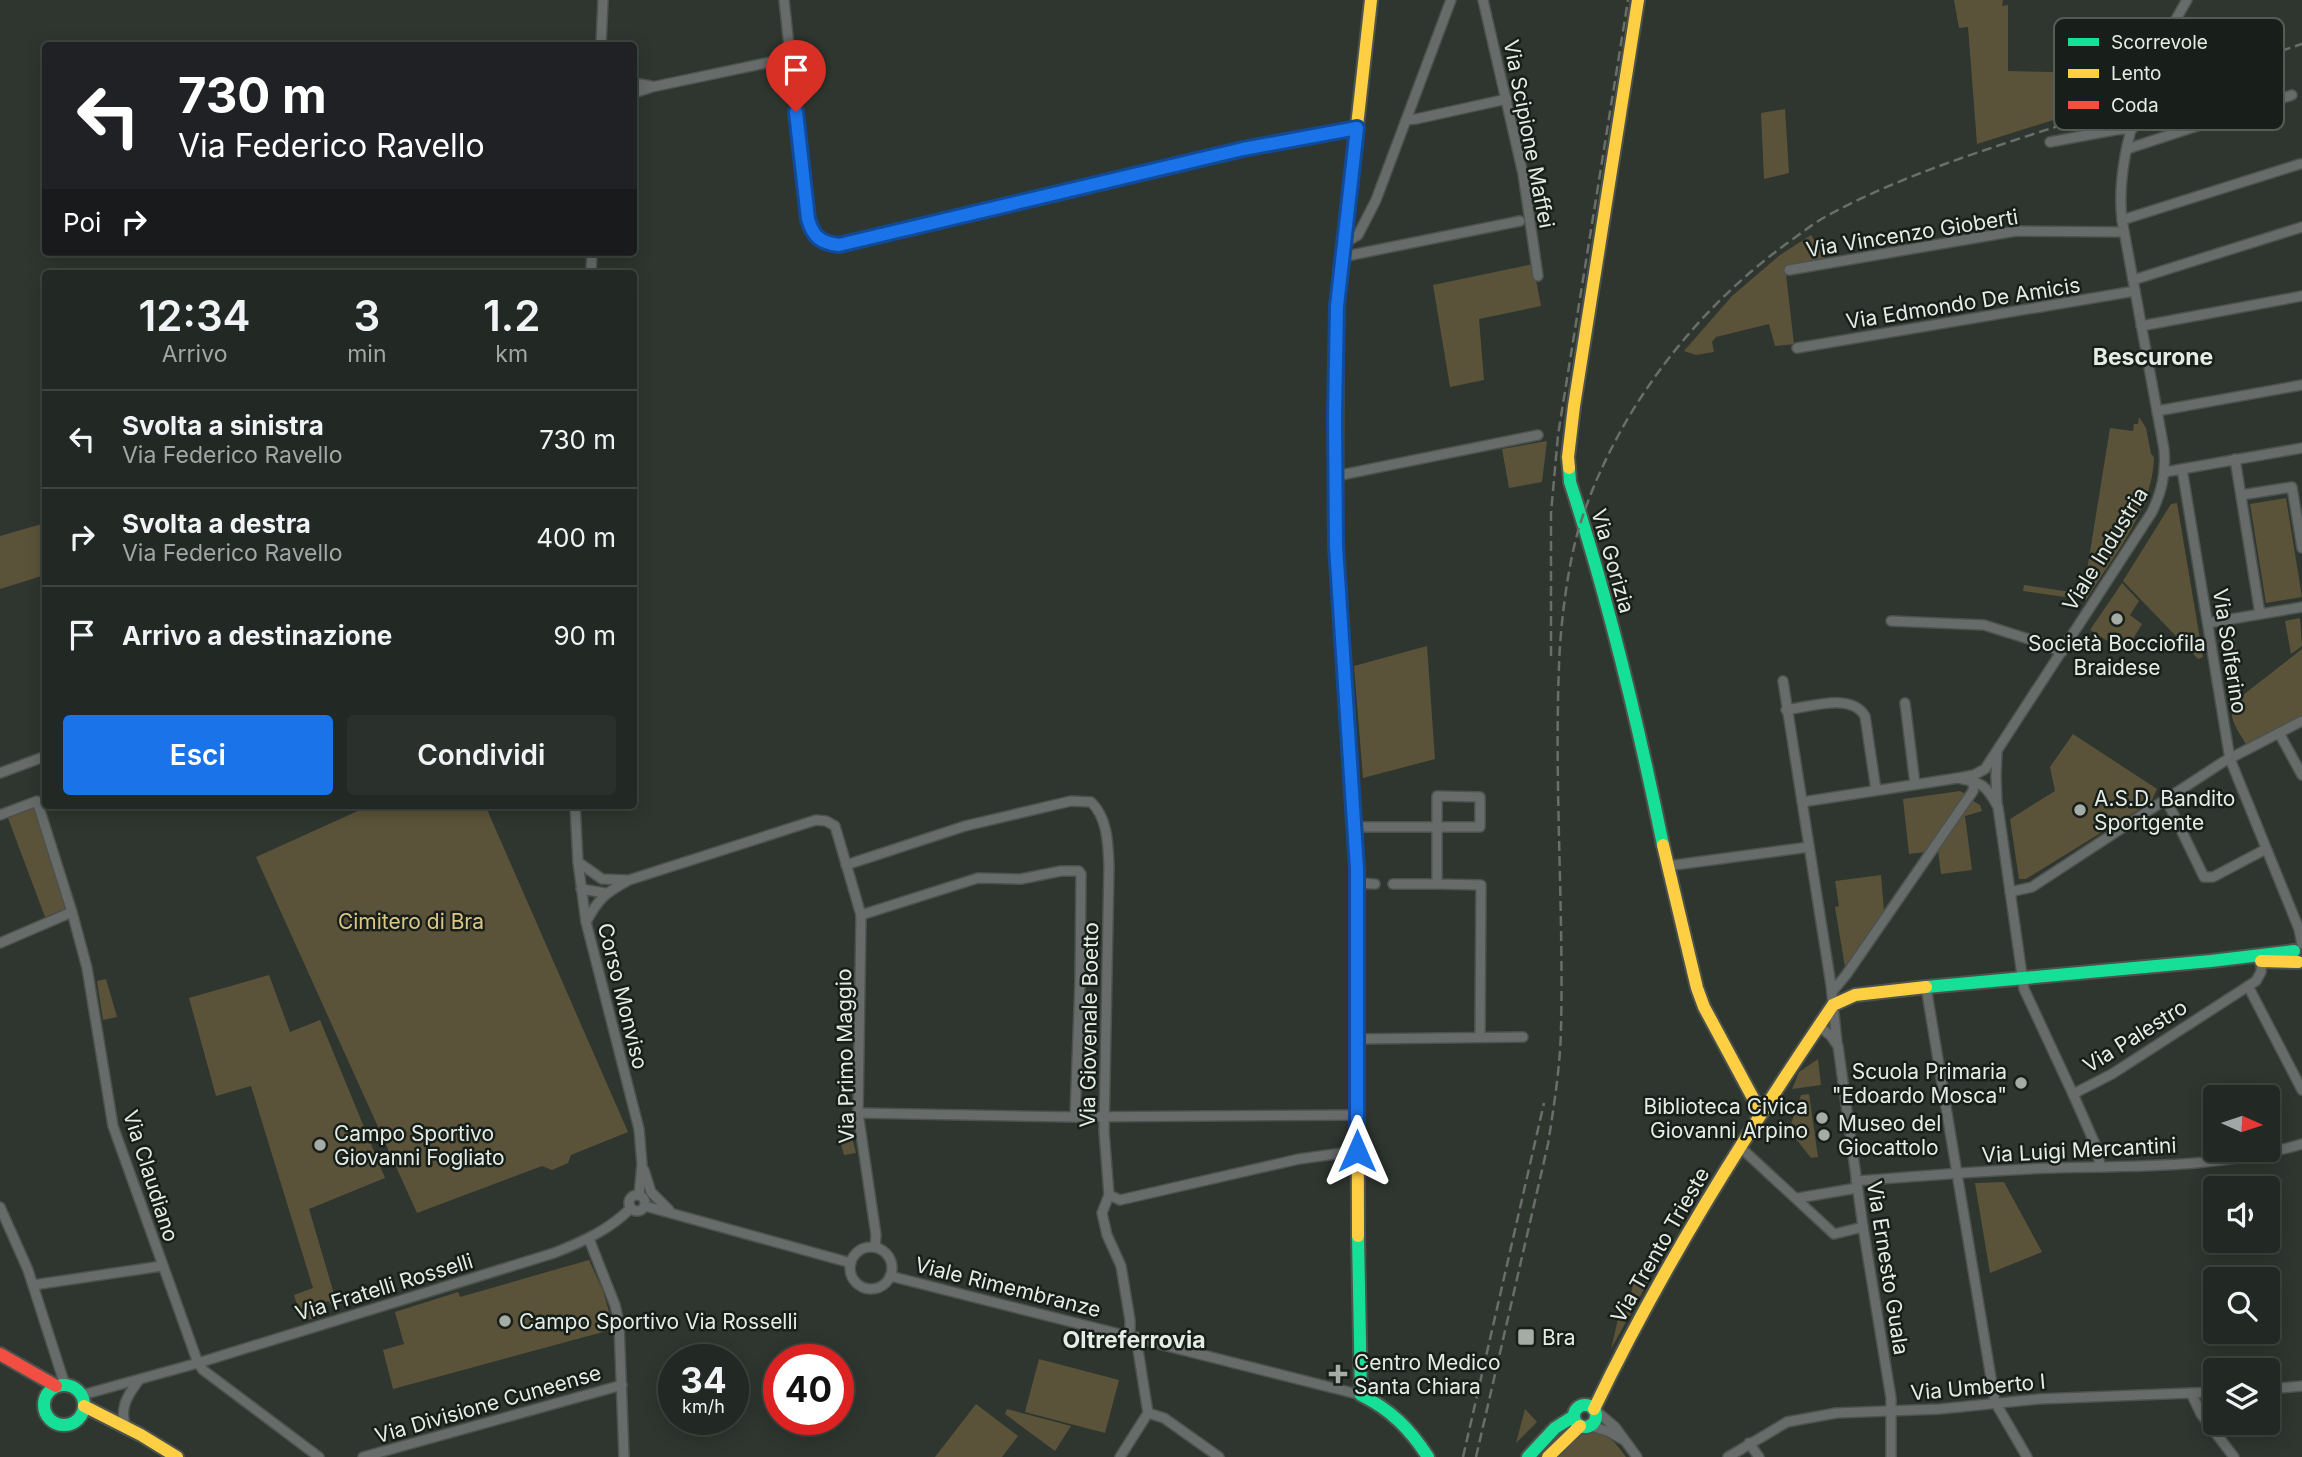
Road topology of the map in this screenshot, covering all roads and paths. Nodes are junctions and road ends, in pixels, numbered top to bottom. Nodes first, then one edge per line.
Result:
1 (603, 0) edge
2 (784, 0) edge
3 (1371, 0) edge
4 (1451, 0) edge
5 (1483, 0) edge
6 (1638, 0) edge
7 (2187, 0) edge
8 (2176, 18) edge
9 (601, 42) edge
10 (790, 58) junction
11 (637, 84) edge
12 (652, 87) junction
13 (637, 92) edge
14 (2292, 94) dead end
15 (2284, 97) edge
16 (1507, 99) junction
17 (1406, 120) junction
18 (1357, 128) junction
19 (2115, 130) edge
20 (2132, 130) edge
21 (2184, 130) edge
22 (2050, 142) dead end
23 (2127, 149) junction
24 (2300, 164) dead end
25 (1373, 204) junction
26 (1347, 216) junction
27 (1520, 220) dead end
28 (2122, 220) junction
29 (2302, 228) edge
30 (2124, 232) junction
31 (1344, 243) junction
32 (1342, 257) junction
33 (1789, 270) dead end
34 (1538, 276) dead end
35 (2133, 280) junction
36 (2135, 291) junction
37 (2302, 296) edge
38 (2141, 326) junction
39 (1797, 348) dead end
40 (2302, 385) edge
41 (2157, 411) junction
42 (1538, 435) dead end
43 (2302, 448) edge
44 (2235, 459) junction
45 (2182, 469) junction
46 (2165, 472) junction
47 (1336, 476) junction
48 (2241, 495) junction
49 (2302, 548) edge
50 (2302, 607) edge
51 (2260, 614) junction
52 (1891, 621) dead end
53 (2208, 623) junction
54 (2062, 652) junction
55 (1783, 681) dead end
56 (1905, 703) dead end
57 (1786, 710) junction
58 (2302, 721) edge
59 (2279, 733) junction
60 (1997, 750) junction
61 (42, 757) edge
62 (2230, 759) junction
63 (0, 773) edge
64 (2302, 775) edge
65 (1958, 778) junction
66 (1974, 781) junction
67 (1916, 784) junction
68 (1876, 790) junction
69 (2166, 799) junction
70 (1801, 802) junction
71 (1998, 807) junction
72 (575, 809) edge
73 (0, 815) edge
74 (1355, 827) junction
75 (1436, 828) junction
76 (1809, 846) junction
77 (2266, 849) junction
78 (578, 862) junction
79 (846, 865) junction
80 (1667, 866) junction
81 (602, 879) junction
82 (629, 880) junction
83 (1357, 883) junction
84 (1375, 884) dead end
85 (1393, 884) dead end
86 (1437, 884) junction
87 (581, 889) junction
88 (2010, 892) junction
89 (605, 893) junction
90 (72, 912) junction
91 (861, 915) junction
92 (586, 922) junction
93 (0, 943) edge
94 (2300, 953) edge
95 (2262, 958) junction
96 (2022, 977) junction
97 (2248, 986) junction
98 (1926, 987) junction
99 (1833, 999) junction
100 (1819, 1026) junction
101 (1480, 1037) junction
102 (1523, 1037) dead end
103 (1357, 1039) junction
104 (1838, 1046) junction
105 (2302, 1090) edge
106 (2073, 1094) junction
107 (858, 1113) junction
108 (1761, 1113) junction
109 (1357, 1115) junction
110 (1075, 1117) junction
111 (1105, 1118) junction
112 (2302, 1144) edge
113 (1740, 1147) junction
114 (1357, 1151) junction
115 (642, 1164) junction
116 (2100, 1167) junction
117 (1958, 1174) junction
118 (1856, 1184) junction
119 (639, 1195) junction
120 (1109, 1195) junction
121 (1798, 1198) junction
122 (645, 1206) junction
123 (0, 1207) edge
124 (631, 1209) junction
125 (673, 1214) junction
126 (1863, 1227) junction
127 (589, 1239) junction
128 (875, 1247) junction
129 (851, 1263) junction
130 (162, 1266) junction
131 (890, 1276) junction
132 (33, 1285) junction
133 (1133, 1336) junction
134 (0, 1355) edge
135 (198, 1363) junction
136 (139, 1380) junction
137 (61, 1385) junction
138 (622, 1385) junction
139 (2302, 1386) edge
140 (2280, 1387) edge
141 (2203, 1393) edge
142 (2191, 1394) junction
143 (1361, 1395) junction
144 (44, 1400) junction
145 (1995, 1402) junction
146 (82, 1406) junction
147 (1591, 1408) junction
148 (1892, 1411) junction
149 (1148, 1413) junction
150 (1582, 1423) junction
151 (126, 1428) junction
152 (1626, 1442) junction
153 (1749, 1443) junction
154 (177, 1457) edge
155 (319, 1457) edge
156 (363, 1457) edge
157 (624, 1457) edge
158 (1120, 1457) edge
159 (1219, 1457) edge
160 (1427, 1457) edge
161 (1528, 1457) edge
162 (1548, 1457) edge
163 (1637, 1457) edge
164 (1728, 1457) edge
165 (1759, 1457) edge
166 (1891, 1457) edge
167 (2027, 1457) edge
168 (2234, 1457) edge

1 - 9 street
2 - 10 street
3 - 18 street
4 - 17 street
5 - 16 street, Via Scipione Maffei
6 - 80 street, Via Gorizia
7 - 8 street, Viale Industria
10 - 12 street
10 - 18 street
11 - 12 street
12 - 13 street
14 - 15 street
16 - 17 street
16 - 34 street, Via Scipione Maffei
17 - 25 street
18 - 26 street
19 - 22 street
20 - 23 street, Viale Industria
21 - 23 street
23 - 28 street, Viale Industria
24 - 28 street
25 - 26 street
25 - 31 street
26 - 31 street
27 - 32 street
28 - 30 street, Viale Industria
29 - 35 street
30 - 33 street, Via Vincenzo Gioberti
30 - 35 street, Viale Industria
31 - 32 street
32 - 47 street
35 - 36 street, Viale Industria
36 - 38 street, Viale Industria
36 - 39 street, Via Edmondo De Amicis
37 - 38 street
38 - 41 street, Viale Industria
40 - 41 street
41 - 46 street, Viale Industria
42 - 47 street
43 - 44 street
44 - 45 street
44 - 48 street
45 - 46 street
45 - 53 street, Via Solferino
46 - 54 street, Viale Industria
47 - 74 street
48 - 49 street
48 - 51 street
50 - 51 street
51 - 53 street
52 - 54 street
53 - 62 street, Via Solferino
54 - 60 street, Viale Industria
55 - 57 street, Via Ernesto Guala
56 - 67 street
57 - 68 street
57 - 70 street, Via Ernesto Guala
58 - 59 street
59 - 62 street
59 - 64 street
60 - 65 street, Viale Industria
60 - 71 street
61 - 63 street
62 - 69 street
62 - 77 street, Via Solferino
65 - 66 street
65 - 67 street
66 - 71 street
66 - 99 street
67 - 68 street
68 - 70 street
69 - 77 street
69 - 88 street
70 - 76 street, Via Ernesto Guala
71 - 88 street
72 - 78 street, Corso Monviso
73 - 90 street, Via Claudiano
74 - 75 street
74 - 83 street
75 - 75 street
75 - 86 street
76 - 80 street
76 - 99 street, Via Ernesto Guala
77 - 94 street, Via Solferino
78 - 81 street
78 - 87 street, Corso Monviso
79 - 82 street, Via Primo Maggio
79 - 91 street, Via Primo Maggio
79 - 111 street, Via Giovenale Boetto
80 - 108 street, Via Gorizia
81 - 82 street, Via Primo Maggio
81 - 87 street, Via Primo Maggio
82 - 89 street, Via Primo Maggio
83 - 84 street
83 - 103 street
85 - 86 street
86 - 101 street
87 - 89 street
87 - 92 street, Corso Monviso
88 - 96 street
89 - 92 street, Via Primo Maggio
90 - 93 street
90 - 130 street, Via Claudiano
91 - 107 street, Via Primo Maggio
91 - 110 street
92 - 115 street, Corso Monviso
94 - 95 street
95 - 96 street
95 - 97 street, Via Palestro
96 - 98 street
96 - 106 street
97 - 105 street
97 - 106 street, Via Palestro
98 - 99 street
98 - 117 street
99 - 100 street, Via Trento Trieste
99 - 104 street, Via Ernesto Guala
100 - 104 street
100 - 108 street, Via Trento Trieste
101 - 102 street
101 - 103 street
103 - 109 street
104 - 118 street, Via Ernesto Guala
106 - 116 street, Via Palestro
107 - 110 street
107 - 128 street, Via Primo Maggio
108 - 113 street, Via Trento Trieste
109 - 111 street
109 - 114 street
110 - 111 street
111 - 120 street, Via Giovenale Boetto
112 - 116 street, Via Luigi Mercantini
113 - 121 street
113 - 147 street, Via Trento Trieste
114 - 120 street
114 - 143 street
115 - 119 street, Corso Monviso
115 - 125 street
116 - 117 street, Via Luigi Mercantini
117 - 118 street, Via Luigi Mercantini
117 - 145 street
118 - 121 street, Via Luigi Mercantini
118 - 126 street, Via Ernesto Guala
119 - 122 street
119 - 124 street
120 - 133 street, Via Giovenale Boetto
121 - 126 street
122 - 124 street
122 - 125 street
123 - 132 street
124 - 127 street, Via Fratelli Rosselli
125 - 129 street
126 - 148 street, Via Ernesto Guala
127 - 135 street, Via Fratelli Rosselli
127 - 138 street
128 - 129 street
128 - 131 street
129 - 131 street
130 - 132 street
130 - 135 street, Via Claudiano
131 - 133 street, Viale Rimembranze
132 - 137 street
133 - 143 street, Viale Rimembranze
133 - 149 street, Via Giovenale Boetto
134 - 137 street
134 - 144 street
135 - 136 street, Via Fratelli Rosselli
135 - 155 street
136 - 146 street, Via Fratelli Rosselli
136 - 151 street
137 - 144 street
137 - 146 street
138 - 156 street, Via Divisione Cuneense
138 - 157 street
139 - 140 street
141 - 142 street, Via Umberto I
142 - 145 street, Via Umberto I
142 - 168 street
143 - 160 street
144 - 146 street
145 - 148 street, Via Umberto I
145 - 167 street
146 - 151 street
147 - 150 street
147 - 150 street, Via Trento Trieste
147 - 152 street
148 - 153 street, Via Umberto I
148 - 166 street, Via Ernesto Guala
149 - 158 street
149 - 159 street
150 - 152 street
150 - 161 street
150 - 162 street
151 - 154 street
152 - 163 street
153 - 164 street, Via Umberto I
153 - 165 street

